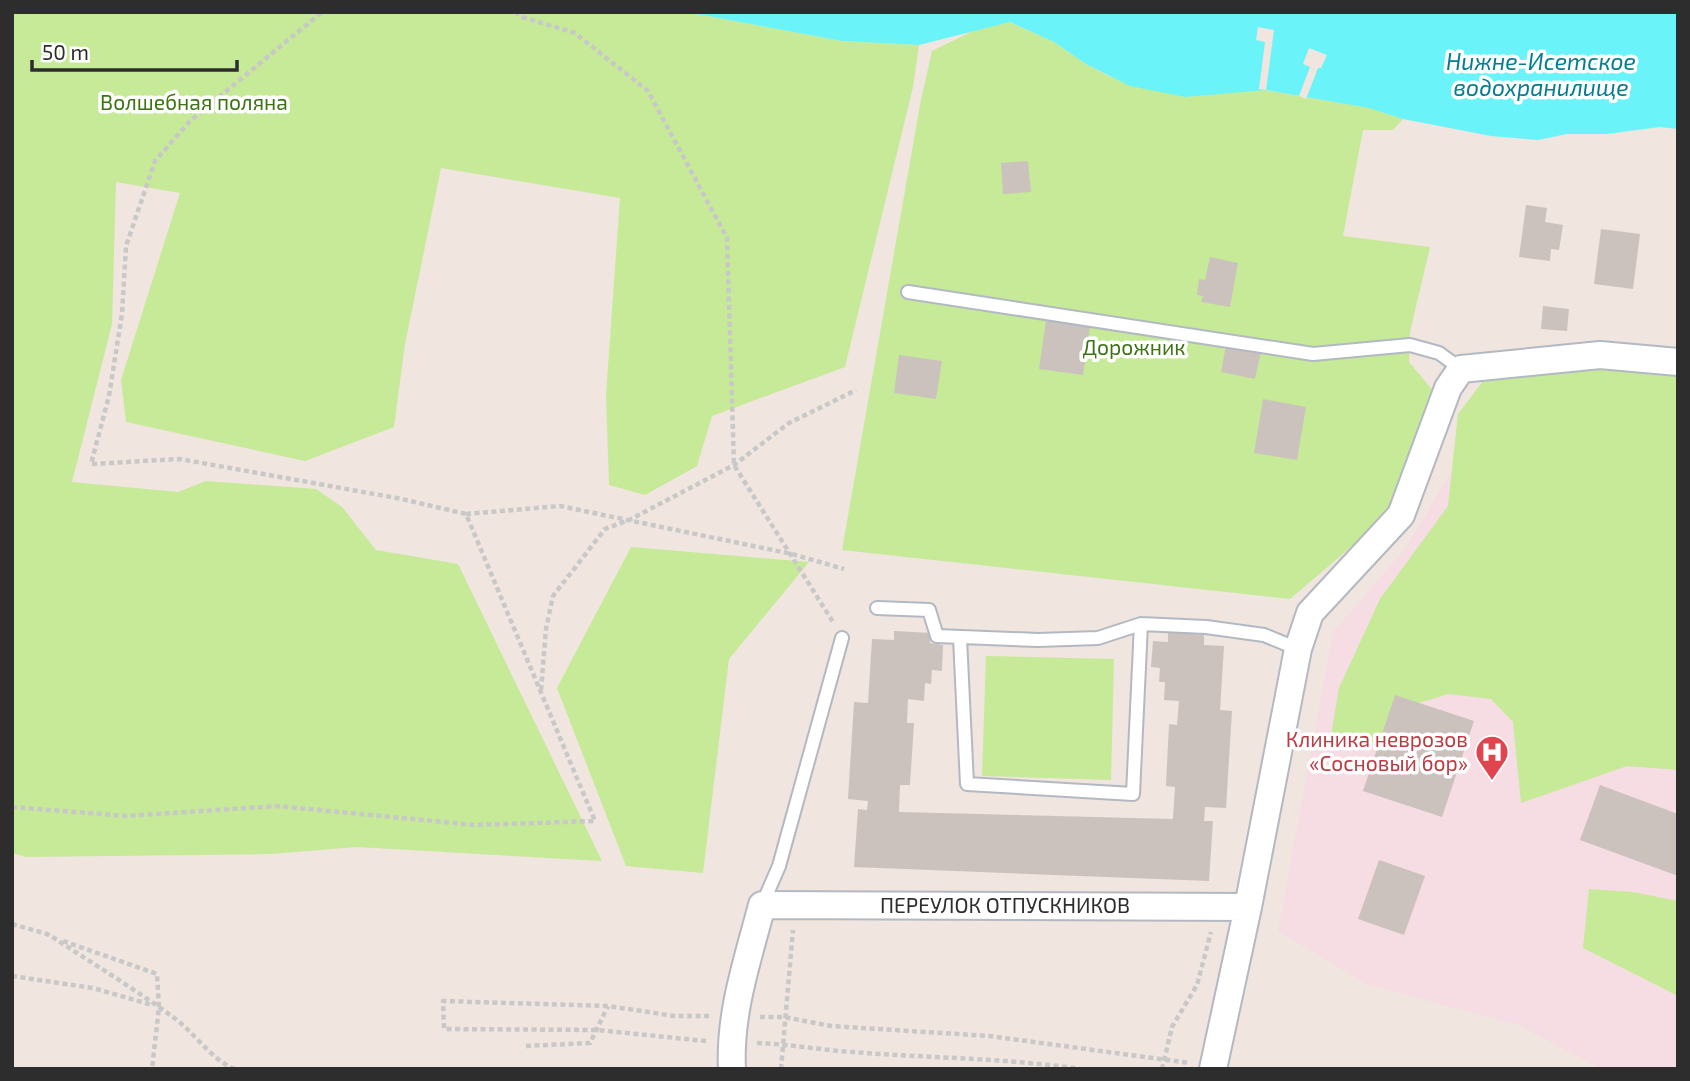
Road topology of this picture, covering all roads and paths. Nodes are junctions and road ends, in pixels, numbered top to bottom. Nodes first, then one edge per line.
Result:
1 (322, 12) edge
2 (514, 12) edge
3 (908, 292) dead end
4 (1678, 362) edge
5 (1461, 369) junction
6 (856, 390) dead end
7 (734, 465) junction
8 (467, 514) junction
9 (629, 520) junction
10 (792, 554) junction
11 (845, 569) dead end
12 (877, 608) dead end
13 (1141, 624) junction
14 (842, 638) joint
15 (960, 638) junction
16 (1298, 649) junction
17 (541, 692) junction
18 (12, 807) edge
19 (762, 905) junction
20 (795, 905) junction
21 (1217, 907) junction
22 (1248, 908) junction
23 (12, 924) edge
24 (54, 938) junction
25 (12, 975) edge
26 (443, 1001) dead end
27 (608, 1006) junction
28 (159, 1007) junction
29 (734, 1016) junction
30 (784, 1017) junction
31 (526, 1046) dead end
32 (1165, 1060) junction
33 (1214, 1068) edge
34 (152, 1069) edge
35 (235, 1069) edge
36 (732, 1069) edge
37 (781, 1069) edge
38 (1162, 1069) edge

1 - 8 path
2 - 7 path
3 - 5 lane
4 - 5 street
5 - 16 street
6 - 7 path
7 - 9 path
7 - 10 path
8 - 9 path
8 - 17 path
9 - 10 path
9 - 17 path
10 - 11 path
10 - 14 path
12 - 15 lane
13 - 15 lane
13 - 15 lane
13 - 16 lane
14 - 19 lane
16 - 22 street
17 - 18 path
19 - 20 street, ПЕРЕУЛОК ОТПУСКНИКОВ
19 - 29 street
20 - 21 street, ПЕРЕУЛОК ОТПУСКНИКОВ
20 - 30 path
21 - 22 street, ПЕРЕУЛОК ОТПУСКНИКОВ
21 - 32 path
22 - 33 street
23 - 24 path
24 - 28 path
24 - 28 path
25 - 28 path
26 - 27 path
27 - 29 path
27 - 31 path
28 - 34 path
28 - 35 path
29 - 30 path
29 - 36 street
30 - 32 path
30 - 37 path
32 - 33 path
32 - 38 path

